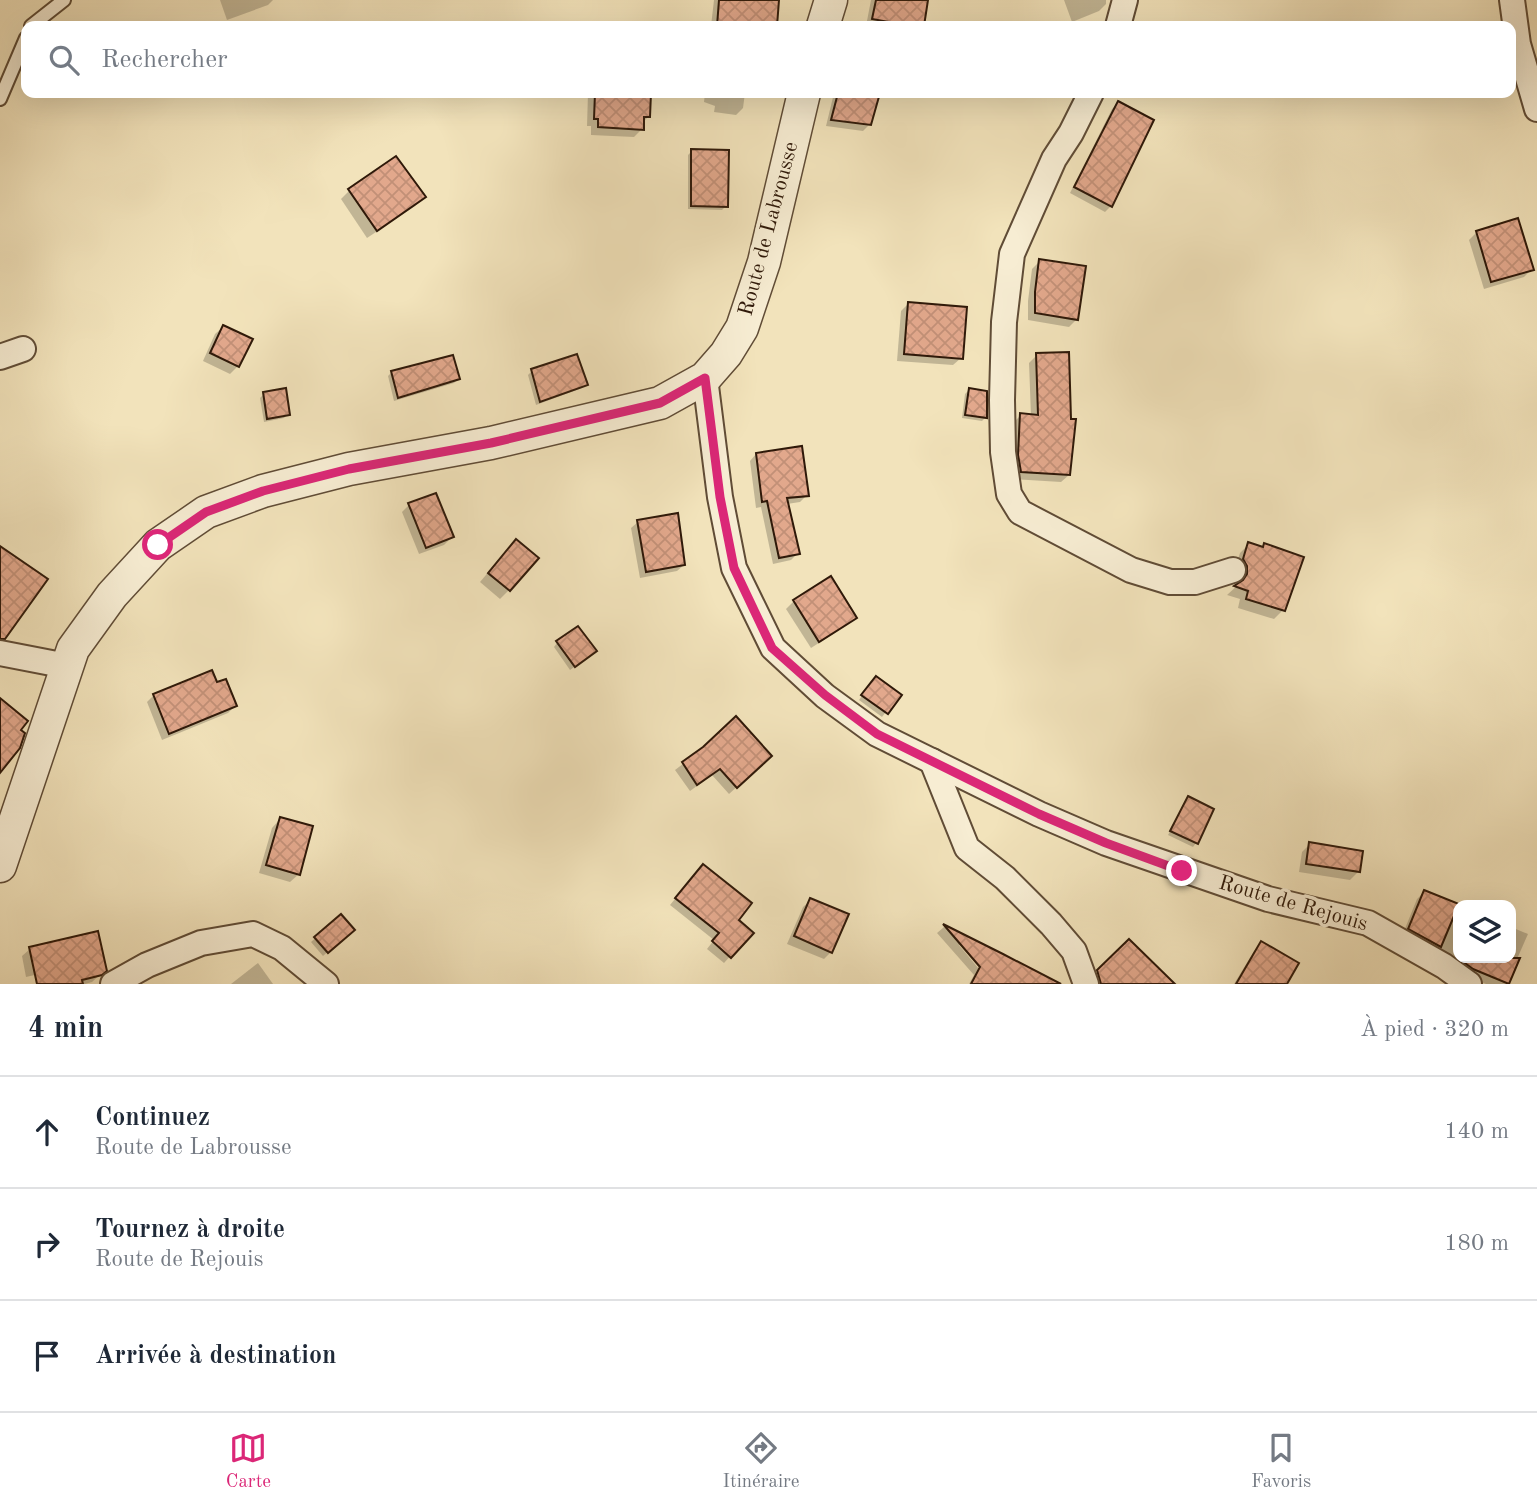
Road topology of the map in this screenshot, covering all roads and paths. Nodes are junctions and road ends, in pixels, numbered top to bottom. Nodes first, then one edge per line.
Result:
1 (64, 0) edge
2 (831, 0) edge
3 (1125, 0) edge
4 (1512, 0) edge
5 (37, 21) edge
6 (825, 21) edge
7 (1119, 21) edge
8 (1515, 21) edge
9 (1516, 29) edge
10 (21, 50) edge
11 (803, 98) edge
12 (1088, 98) edge
13 (0, 99) edge
14 (1537, 109) edge
15 (705, 378) junction
16 (1233, 570) dead end
17 (0, 653) edge
18 (67, 666) junction
19 (932, 761) junction
20 (29, 785) junction
21 (0, 814) edge
22 (0, 866) edge
23 (113, 984) edge
24 (326, 984) edge
25 (1086, 984) edge
26 (1469, 984) edge

1 - 5 lane
2 - 6 street
3 - 7 street
4 - 8 street
9 - 14 street
10 - 13 lane
11 - 15 street, Route de Labrousse
12 - 16 street
15 - 18 street, Route de Labrousse
15 - 19 street, Route de Rejouis
17 - 18 street
18 - 20 street, Route de Labrousse
19 - 25 street
19 - 26 street, Route de Rejouis
20 - 21 street
20 - 22 street, Route de Labrousse
23 - 24 street

